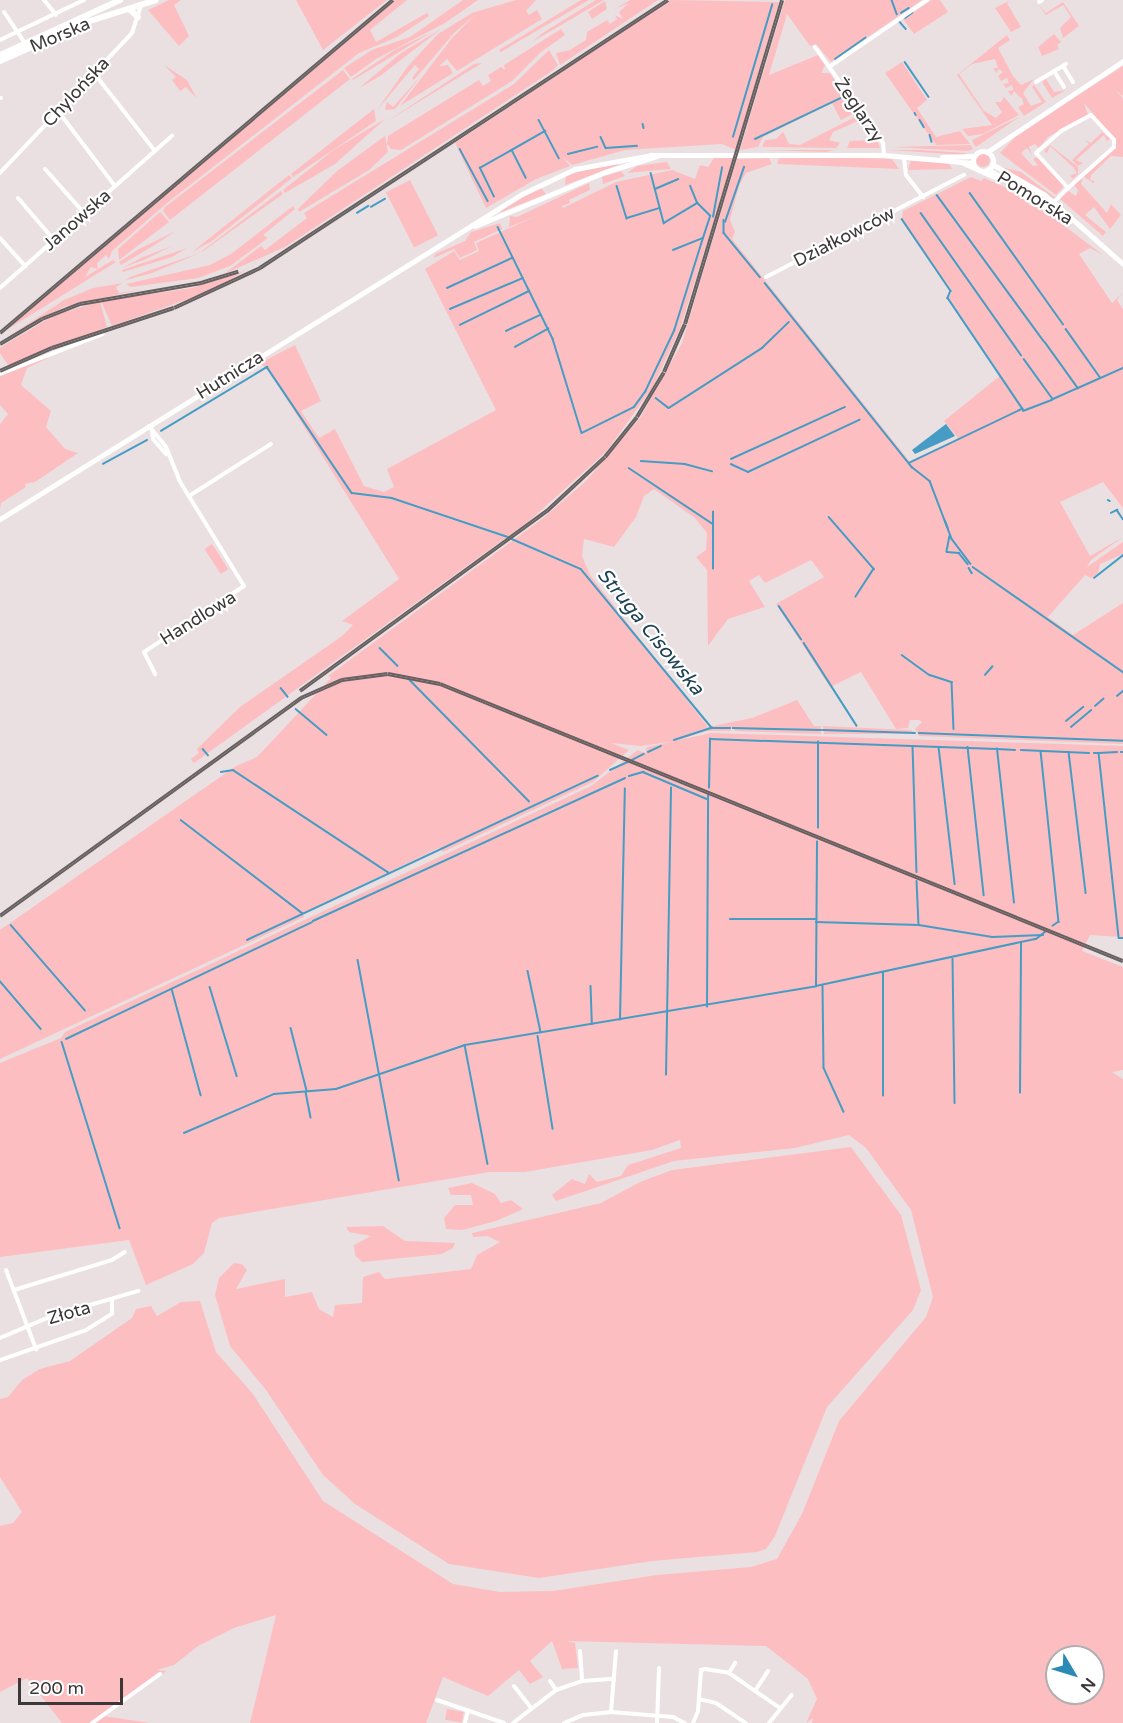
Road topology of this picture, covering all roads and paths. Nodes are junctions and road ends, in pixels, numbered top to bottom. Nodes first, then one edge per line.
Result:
1 (44, 0) edge
2 (84, 0) edge
3 (120, 0) edge
4 (156, 0) edge
5 (927, 0) edge
6 (141, 3) edge
7 (129, 9) junction
8 (4, 12) dead end
9 (56, 15) junction
10 (138, 17) junction
11 (18, 32) junction
12 (0, 40) edge
13 (25, 44) junction
14 (815, 47) dead end
15 (0, 55) edge
16 (0, 61) edge
17 (1123, 61) edge
18 (829, 67) junction
19 (1054, 71) junction
20 (94, 73) junction
21 (1036, 82) dead end
22 (1073, 82) dead end
23 (1064, 87) dead end
24 (58, 111) junction
25 (172, 136) dead end
26 (155, 152) junction
27 (989, 153) junction
28 (884, 155) junction
29 (657, 156) junction
30 (904, 156) junction
31 (933, 158) junction
32 (622, 159) junction
33 (973, 159) junction
34 (960, 162) junction
35 (622, 166) junction
36 (990, 166) junction
37 (45, 170) dead end
38 (0, 172) edge
39 (562, 174) junction
40 (964, 175) dead end
41 (1006, 181) junction
42 (540, 184) junction
43 (115, 186) junction
44 (1068, 188) junction
45 (563, 189) junction
46 (550, 195) junction
47 (922, 197) junction
48 (18, 198) dead end
49 (1052, 204) junction
50 (496, 209) junction
51 (84, 213) junction
52 (500, 215) junction
53 (460, 232) junction
54 (0, 238) edge
55 (54, 240) junction
56 (1123, 264) edge
57 (25, 266) junction
58 (766, 277) dead end
59 (0, 288) edge
60 (103, 334) dead end
61 (0, 374) edge
62 (150, 428) junction
63 (271, 444) dead end
64 (189, 496) junction
65 (0, 519) edge
66 (155, 675) dead end
67 (125, 1252) dead end
68 (6, 1270) dead end
69 (14, 1290) junction
70 (138, 1291) dead end
71 (112, 1301) junction
72 (28, 1326) junction
73 (0, 1338) edge
74 (36, 1349) junction
75 (0, 1360) edge
76 (580, 1651) dead end
77 (616, 1651) dead end
78 (735, 1663) dead end
79 (659, 1668) dead end
80 (768, 1671) dead end
81 (729, 1673) junction
82 (160, 1674) dead end
83 (614, 1679) junction
84 (550, 1681) dead end
85 (582, 1681) junction
86 (514, 1686) dead end
87 (556, 1690) junction
88 (755, 1691) junction
89 (792, 1695) dead end
90 (699, 1699) junction
91 (437, 1700) dead end
92 (531, 1708) junction
93 (780, 1708) junction
94 (468, 1710) junction
95 (611, 1712) junction
96 (582, 1715) junction
97 (657, 1716) junction
98 (499, 1722) edge
99 (92, 1723) edge
100 (465, 1723) edge
101 (504, 1723) edge
102 (513, 1723) edge
103 (564, 1723) edge
104 (585, 1723) edge
105 (657, 1723) edge
106 (685, 1723) edge
107 (693, 1723) edge
108 (746, 1723) edge
109 (769, 1723) edge

1 - 9 street
2 - 9 street
3 - 13 main road, Morska
4 - 6 main road, Morska
5 - 18 street, Żeglarzy
6 - 7 main road, Morska
6 - 10 street, Chylońska
7 - 10 main road
7 - 16 main road, Morska
8 - 11 street
9 - 11 street
10 - 20 street, Chylońska
11 - 12 street
11 - 13 street
13 - 15 main road, Morska
14 - 18 street, Żeglarzy
17 - 27 main road
18 - 28 street, Żeglarzy
19 - 21 street
19 - 22 street
19 - 23 street
20 - 24 street, Chylońska
20 - 26 street
24 - 38 street, Chylońska
24 - 43 street
25 - 26 street, Janowska
26 - 43 street, Janowska
27 - 33 main road
27 - 36 main road
28 - 29 main road, Hutnicza
28 - 30 main road, Hutnicza
29 - 32 main road, Hutnicza
29 - 35 main road, Hutnicza
30 - 31 main road, Hutnicza
30 - 47 street
31 - 33 main road
31 - 34 main road
32 - 35 main road
32 - 39 main road, Hutnicza
33 - 34 main road
33 - 36 main road
34 - 41 main road
35 - 45 main road, Hutnicza
36 - 41 main road, Pomorska
36 - 49 main road, Pomorska
37 - 51 street
39 - 42 main road, Hutnicza
39 - 45 main road
40 - 47 street, Działkowców
41 - 49 main road, Pomorska
42 - 46 main road
42 - 50 main road, Hutnicza
43 - 51 street, Janowska
44 - 44 street
44 - 49 street
45 - 46 main road, Hutnicza
46 - 52 main road, Hutnicza
47 - 58 street, Działkowców
48 - 55 street
49 - 56 main road, Pomorska
50 - 52 main road
50 - 53 main road, Hutnicza
51 - 55 street, Janowska
52 - 53 main road, Hutnicza
53 - 62 main road, Hutnicza
54 - 57 street
55 - 57 street, Janowska
57 - 59 street, Janowska
60 - 61 street
62 - 64 street, Handlowa
62 - 65 main road, Hutnicza
63 - 64 street
64 - 66 street, Handlowa
67 - 69 street
68 - 69 street
69 - 72 street
70 - 71 street, Złota
71 - 72 street, Złota
71 - 74 street
72 - 73 street, Złota
72 - 74 street
74 - 75 street
76 - 85 street
77 - 83 street
78 - 81 street
79 - 97 street
80 - 88 street
81 - 88 street
81 - 90 street
82 - 99 street
83 - 85 street
83 - 95 street
84 - 87 street
85 - 87 street
86 - 92 street
87 - 92 street
88 - 93 street
89 - 93 street
90 - 107 street
90 - 108 street
91 - 94 street
92 - 102 street
93 - 109 street
94 - 98 street
94 - 100 street
95 - 96 street
95 - 97 street
96 - 103 street
96 - 104 street
97 - 105 street
97 - 106 street
98 - 101 street

